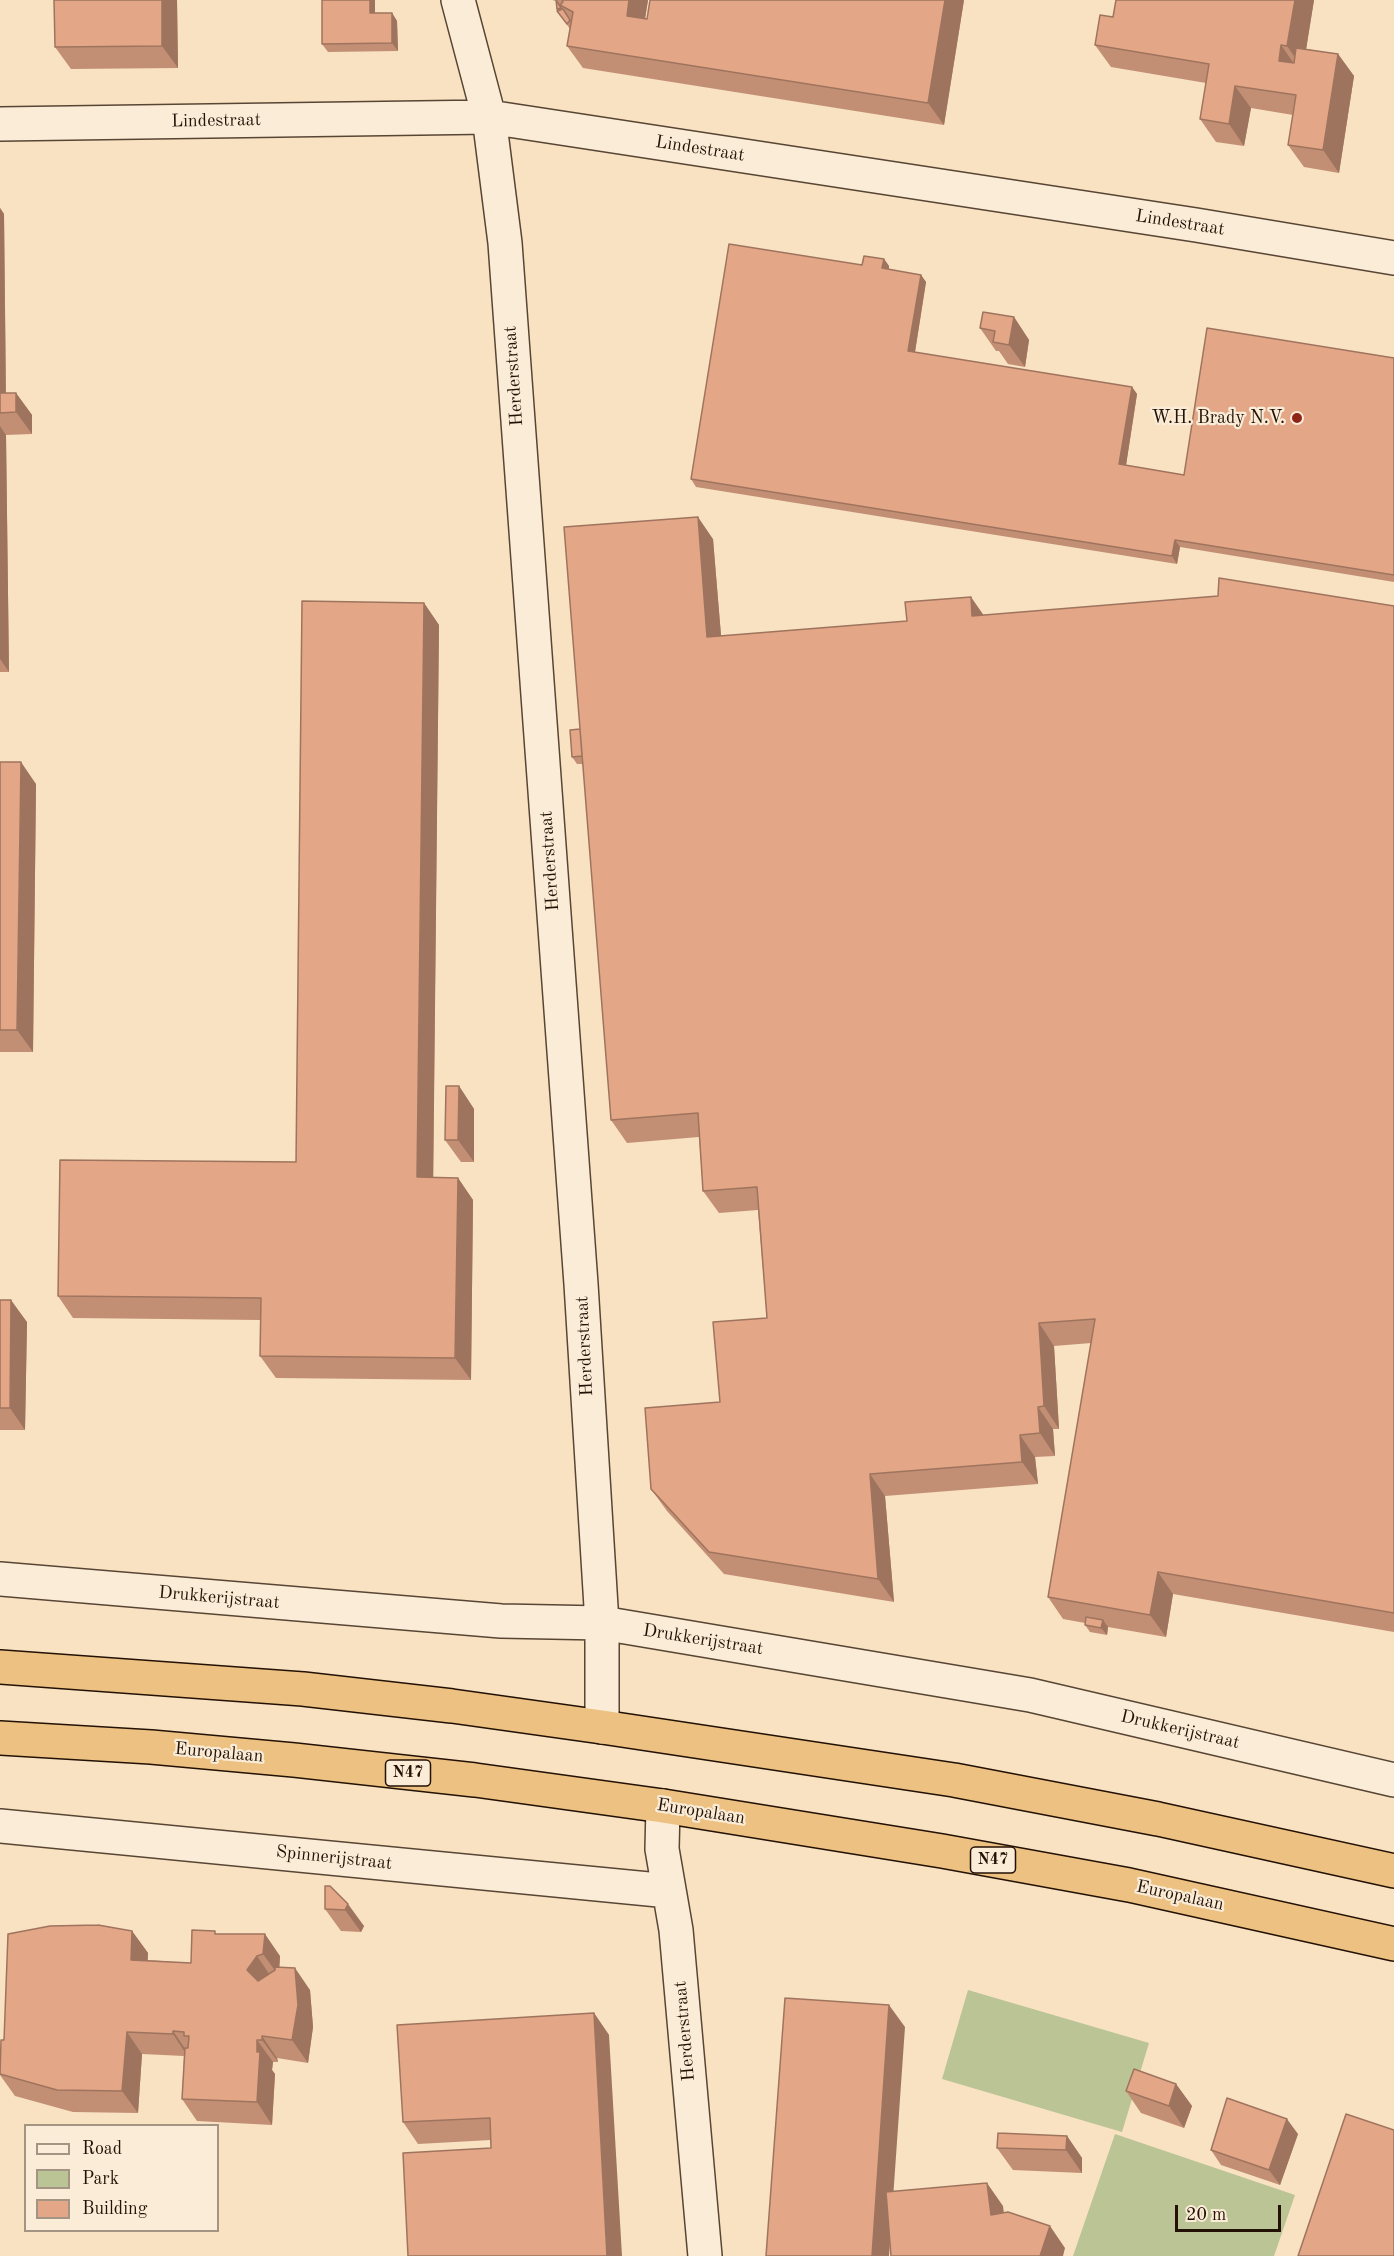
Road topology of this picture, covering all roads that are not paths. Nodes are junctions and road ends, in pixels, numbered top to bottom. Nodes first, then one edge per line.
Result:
1 (458, 0) edge
2 (489, 117) junction
3 (0, 124) edge
4 (1394, 258) edge
5 (0, 1579) edge
6 (602, 1623) junction
7 (0, 1667) edge
8 (602, 1727) junction
9 (0, 1738) edge
10 (1394, 1780) edge
11 (663, 1806) junction
12 (0, 1826) edge
13 (1394, 1870) edge
14 (669, 1891) junction
15 (1394, 1944) edge
16 (705, 2256) edge

1 - 2 street, Herderstraat
2 - 3 street, Lindestraat
2 - 4 street, Lindestraat
2 - 6 street, Herderstraat
5 - 6 street, Drukkerijstraat
6 - 8 street, Herderstraat
6 - 10 street, Drukkerijstraat
7 - 8 highway
8 - 13 highway
9 - 11 highway, Europalaan / N47
11 - 14 street, Herderstraat
11 - 15 highway, Europalaan / N47
12 - 14 street, Spinnerijstraat
14 - 16 street, Herderstraat

